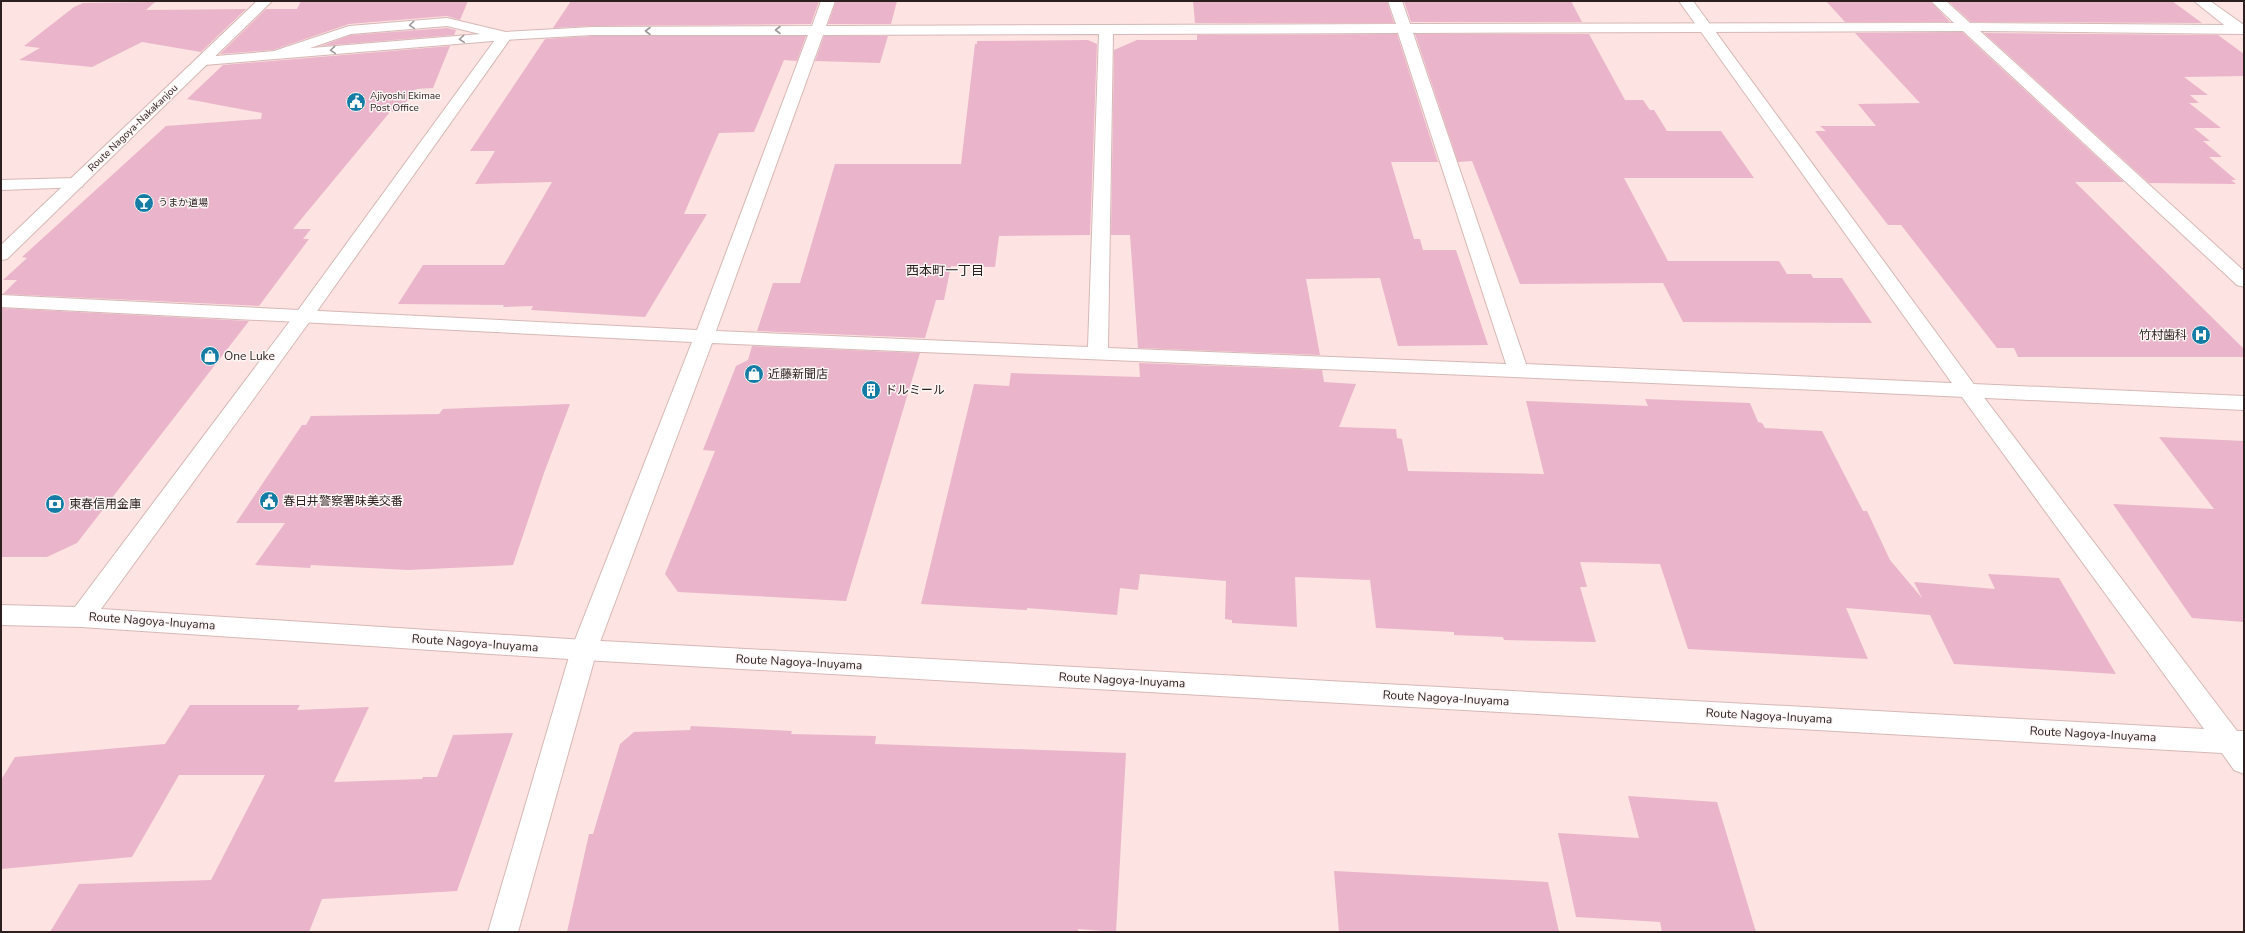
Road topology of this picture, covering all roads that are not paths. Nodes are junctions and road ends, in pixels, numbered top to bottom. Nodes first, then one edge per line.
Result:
1 (265, 1) edge
2 (828, 1) edge
3 (1395, 1) edge
4 (1686, 1) edge
5 (1938, 1) edge
6 (2201, 1) edge
7 (1965, 27) junction
8 (1706, 28) junction
9 (1106, 29) junction
10 (1406, 29) junction
11 (817, 30) junction
12 (2242, 30) edge
13 (505, 36) junction
14 (204, 61) junction
15 (76, 183) junction
16 (1, 185) edge
17 (1, 255) edge
18 (2244, 281) edge
19 (1, 301) edge
20 (303, 317) junction
21 (705, 336) junction
22 (1098, 354) junction
23 (1518, 370) junction
24 (1966, 388) junction
25 (2244, 403) edge
26 (1, 616) edge
27 (80, 617) junction
28 (584, 650) junction
29 (2236, 742) edge
30 (2244, 762) edge
31 (503, 932) edge

1 - 14 street, Route Nagoya-Nakakanjou
2 - 11 street
3 - 10 street
4 - 8 street
5 - 7 street
6 - 12 street
7 - 8 street
7 - 12 street
7 - 18 street
8 - 10 street
8 - 24 street
9 - 10 street
9 - 11 street
9 - 22 street
10 - 23 street
11 -> 13 street
11 - 21 street
13 -> 14 street
13 - 20 street
14 - 15 street, Route Nagoya-Nakakanjou
15 - 16 street
15 - 17 street, Route Nagoya-Nakakanjou
19 - 20 street
20 - 21 street
20 - 27 street
21 - 22 street
21 - 28 street
22 - 23 street
23 - 24 street
24 - 25 street
24 - 29 street
26 - 27 street, Route Nagoya-Inuyama
27 - 28 street, Route Nagoya-Inuyama
28 - 29 street, Route Nagoya-Inuyama
28 - 31 street
29 - 30 street

